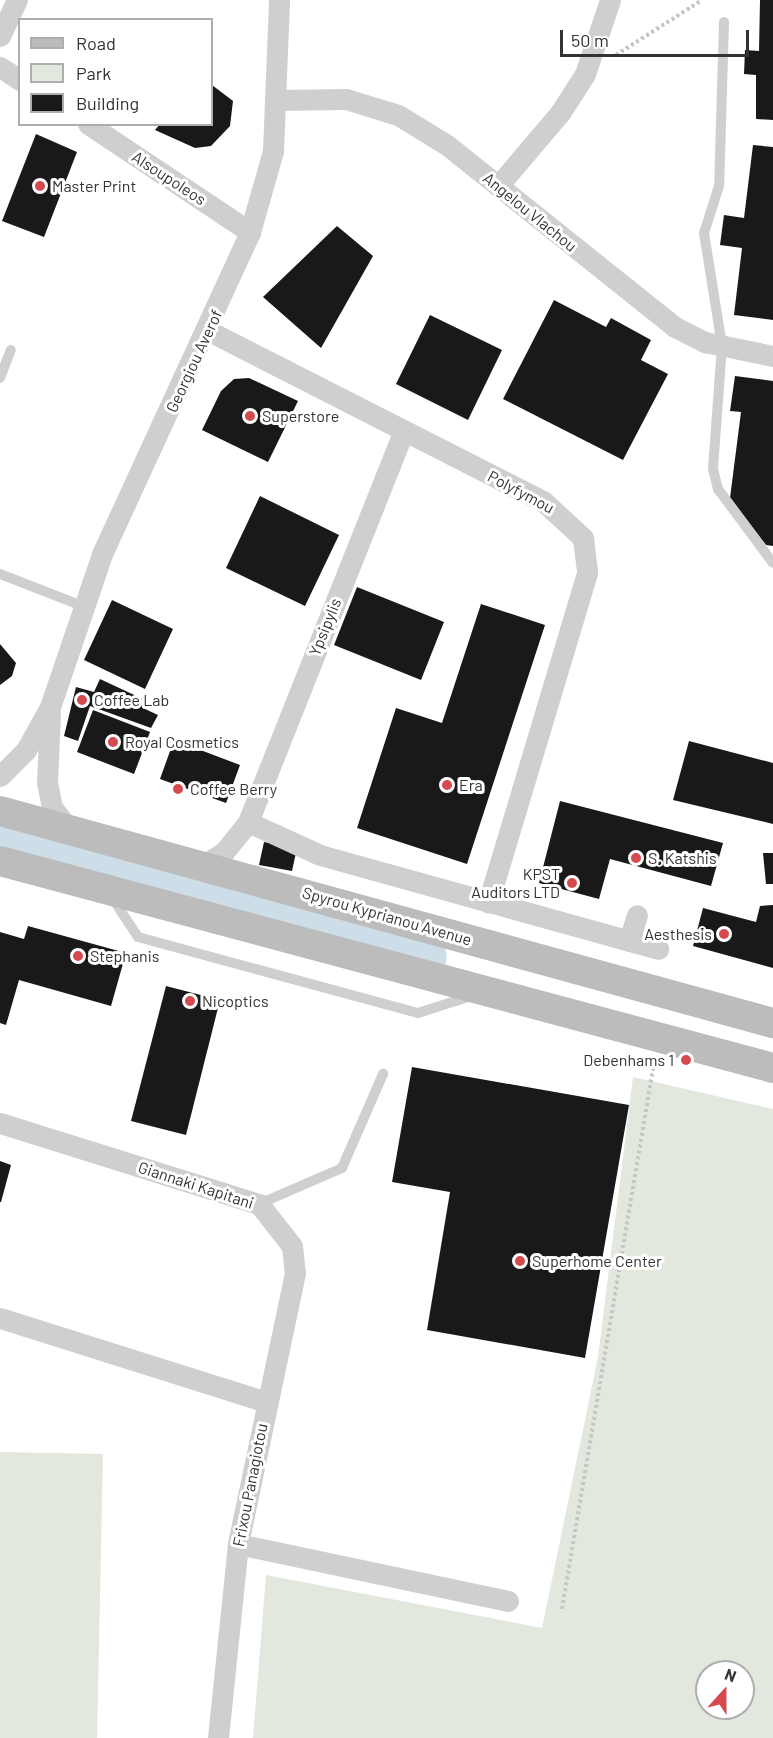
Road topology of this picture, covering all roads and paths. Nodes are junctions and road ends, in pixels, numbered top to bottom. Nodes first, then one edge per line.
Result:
1 (17, 0) edge
2 (279, 0) edge
3 (610, 0) edge
4 (702, 0) edge
5 (724, 22) dead end
6 (0, 36) edge
7 (0, 67) edge
8 (585, 74) junction
9 (18, 79) edge
10 (276, 100) junction
11 (91, 126) edge
12 (498, 186) junction
13 (250, 232) junction
14 (208, 331) junction
15 (722, 346) junction
16 (11, 350) dead end
17 (773, 356) edge
18 (0, 378) edge
19 (403, 432) junction
20 (773, 562) edge
21 (0, 574) edge
22 (82, 606) junction
23 (51, 707) junction
24 (0, 776) edge
25 (0, 811) edge
26 (248, 822) junction
27 (68, 828) junction
28 (4, 866) edge
29 (204, 866) junction
30 (108, 888) junction
31 (488, 902) junction
32 (637, 915) dead end
33 (629, 941) junction
34 (658, 949) dead end
35 (489, 991) junction
36 (766, 1018) edge
37 (659, 1036) junction
38 (773, 1068) edge
39 (383, 1074) dead end
40 (0, 1123) edge
41 (259, 1204) junction
42 (0, 1318) edge
43 (266, 1402) junction
44 (238, 1544) junction
45 (508, 1601) dead end
46 (562, 1609) dead end
47 (218, 1738) edge

1 - 6 street
2 - 10 street, Georgiou Averof
3 - 8 street
4 - 8 path
5 - 15 lane
7 - 9 street
8 - 12 street
10 - 12 street, Angelou Vlachou
10 - 13 street, Georgiou Averof
11 - 13 street, Alsoupoleos
12 - 15 street, Angelou Vlachou
13 - 14 street, Georgiou Averof
14 - 19 street, Polyfymou
14 - 22 street, Georgiou Averof
15 - 17 street, Angelou Vlachou
15 - 20 lane
16 - 18 lane
19 - 26 street, Ypsipylis
19 - 31 street, Polyfymou
21 - 22 lane
22 - 23 street, Georgiou Averof
23 - 24 street, Georgiou Averof
23 - 27 street, Georgiou Averof
25 - 27 main road, Spyrou Kyprianou Avenue
26 - 29 street, Ypsipylis
26 - 31 street
27 - 29 main road, Spyrou Kyprianou Avenue
28 - 30 main road
29 - 36 main road, Spyrou Kyprianou Avenue
30 - 35 main road
30 - 35 lane
31 - 33 street
32 - 33 street
33 - 34 street
35 - 37 main road
37 - 38 main road
37 - 46 path
39 - 41 lane
40 - 41 street, Giannaki Kapitani
41 - 43 street, Giannaki Kapitani
42 - 43 street, Frixou Panagiotou
43 - 44 street, Frixou Panagiotou
44 - 45 street
44 - 47 street, Frixou Panagiotou

